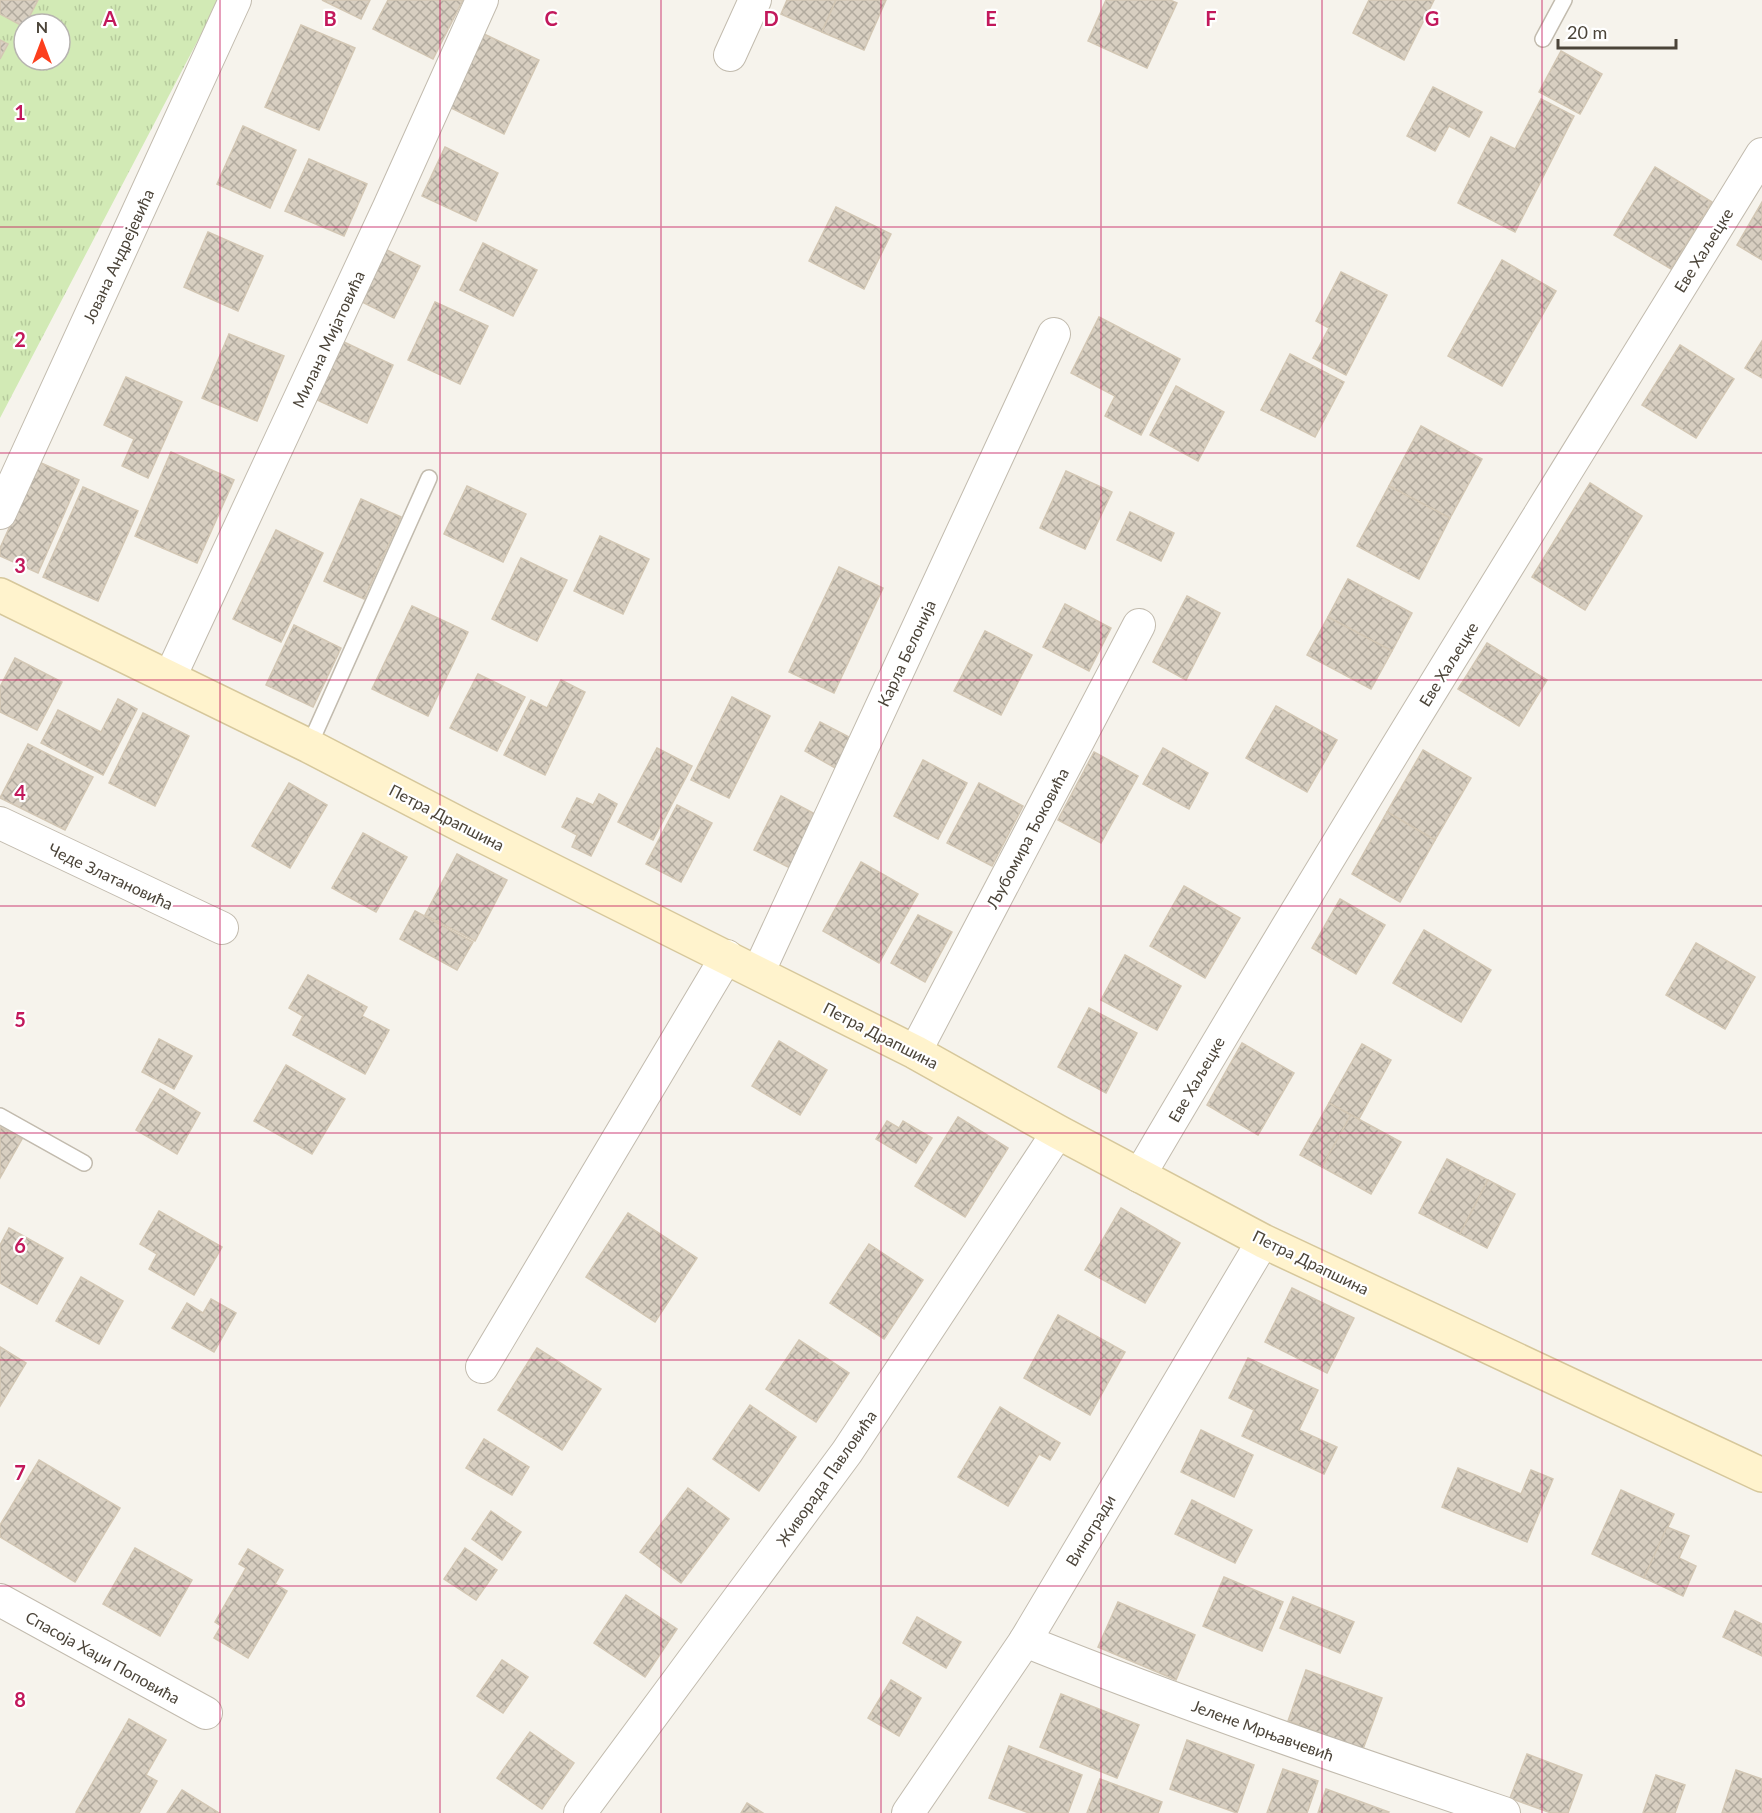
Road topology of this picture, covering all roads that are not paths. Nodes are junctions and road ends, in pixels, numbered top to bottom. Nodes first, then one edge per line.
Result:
1 (236, 0) edge
2 (482, 0) edge
3 (755, 0) edge
4 (1564, 0) edge
5 (1543, 39) dead end
6 (730, 55) dead end
7 (1762, 154) edge
8 (1054, 334) dead end
9 (429, 478) dead end
10 (0, 513) edge
11 (0, 595) edge
12 (1139, 625) dead end
13 (170, 677) junction
14 (309, 746) junction
15 (0, 823) edge
16 (222, 928) dead end
17 (727, 956) junction
18 (758, 973) junction
19 (915, 1052) junction
20 (0, 1116) edge
21 (1058, 1132) junction
22 (84, 1163) dead end
23 (1139, 1176) junction
24 (1263, 1241) junction
25 (482, 1367) dead end
26 (1762, 1475) edge
27 (0, 1600) edge
28 (1024, 1641) junction
29 (206, 1713) dead end
30 (580, 1813) edge
31 (908, 1813) edge
32 (1504, 1813) edge

1 - 10 street, Јована Андрејевића
2 - 13 street, Милана Мијатовића
3 - 6 street
4 - 5 lane
7 - 23 street, Еве Хаљецке
8 - 18 street, Карла Белонија
9 - 14 lane
11 - 13 street, Петра Драпшина
12 - 19 street, Љубомира Ђоковића
13 - 14 street, Петра Драпшина
14 - 17 street, Петра Драпшина
15 - 16 street, Чеде Златановића
17 - 18 street, Петра Драпшина
17 - 25 street
18 - 19 street, Петра Драпшина
19 - 21 street, Петра Драпшина
20 - 22 lane
21 - 23 street, Петра Драпшина
21 - 30 street, Живорада Павловића
23 - 24 street, Петра Драпшина
24 - 26 street, Петра Драпшина
24 - 28 street, Виногради
27 - 29 street, Спасоја Хаџи Поповића
28 - 31 street, Виногради
28 - 32 street, Јелене Мрњавчевић

